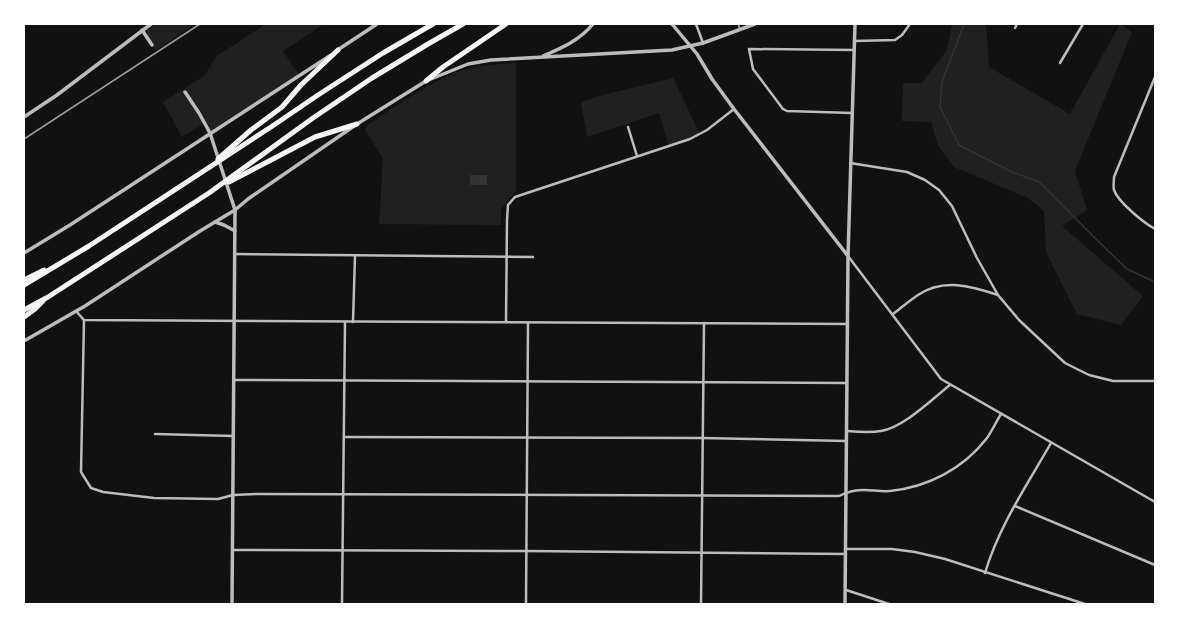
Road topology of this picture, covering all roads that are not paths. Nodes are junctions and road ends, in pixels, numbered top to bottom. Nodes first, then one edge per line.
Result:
1 (151, 24) edge
2 (376, 24) edge
3 (433, 24) edge
4 (464, 24) edge
5 (506, 24) edge
6 (592, 24) edge
7 (672, 24) edge
8 (696, 24) edge
9 (738, 24) edge
10 (755, 24) edge
11 (855, 24) edge
12 (910, 24) edge
13 (1018, 24) edge
14 (1083, 24) edge
15 (1015, 28) dead end
16 (740, 29) junction
17 (142, 30) junction
18 (854, 41) junction
19 (703, 43) junction
20 (152, 45) dead end
21 (690, 46) junction
22 (338, 50) junction
23 (854, 50) junction
24 (541, 57) junction
25 (1060, 63) dead end
26 (1155, 77) edge
27 (426, 81) junction
28 (185, 92) dead end
29 (734, 109) junction
30 (852, 113) junction
31 (24, 117) edge
32 (357, 124) junction
33 (628, 127) dead end
34 (210, 133) junction
35 (637, 156) junction
36 (850, 163) junction
37 (203, 171) junction
38 (243, 172) junction
39 (235, 210) junction
40 (215, 222) junction
41 (1155, 229) edge
42 (235, 231) junction
43 (89, 246) junction
44 (24, 253) edge
45 (235, 254) junction
46 (355, 256) junction
47 (506, 256) junction
48 (848, 256) junction
49 (533, 257) dead end
50 (24, 280) edge
51 (24, 284) edge
52 (998, 295) junction
53 (48, 297) junction
54 (24, 310) edge
55 (76, 311) junction
56 (893, 314) junction
57 (24, 317) edge
58 (84, 320) junction
59 (235, 321) junction
60 (345, 322) junction
61 (354, 322) junction
62 (506, 322) junction
63 (528, 322) junction
64 (704, 323) junction
65 (848, 324) junction
66 (24, 341) edge
67 (234, 380) junction
68 (344, 380) junction
69 (1155, 381) edge
70 (527, 382) junction
71 (702, 382) junction
72 (847, 383) junction
73 (950, 385) junction
74 (1001, 414) junction
75 (847, 432) junction
76 (155, 434) dead end
77 (234, 436) junction
78 (344, 437) junction
79 (526, 438) junction
80 (702, 438) junction
81 (847, 441) junction
82 (1051, 443) junction
83 (846, 493) junction
84 (343, 494) junction
85 (233, 495) junction
86 (526, 495) junction
87 (702, 495) junction
88 (1155, 502) edge
89 (1014, 506) junction
90 (846, 549) junction
91 (233, 550) junction
92 (343, 551) junction
93 (526, 551) junction
94 (701, 553) junction
95 (846, 554) junction
96 (1155, 565) edge
97 (985, 573) junction
98 (846, 590) junction
99 (232, 604) edge
100 (342, 604) edge
101 (526, 604) edge
102 (701, 604) edge
103 (845, 604) edge
104 (889, 604) edge
105 (1085, 604) edge

1 - 17 street
2 - 22 street
3 - 37 highway
4 - 38 highway
5 - 27 highway
6 - 24 street
7 - 21 street
8 - 19 street
9 - 16 lane
10 - 16 street
11 - 18 street
12 - 18 street
13 - 15 street
14 - 25 street
16 - 19 street
17 - 20 street
17 - 31 street
18 - 23 street
19 - 21 street
21 - 24 street
21 - 29 street
22 - 34 street
22 - 37 highway
23 - 30 street
23 - 30 street
24 - 27 street
26 - 41 street
27 - 32 street
28 - 34 street
29 - 35 street
29 - 48 street
30 - 36 street
32 - 38 highway
32 - 39 street
33 - 35 street
34 - 39 street
34 - 44 street
35 - 47 street
36 - 48 street
36 - 52 street
37 - 43 highway
38 - 53 highway
39 - 40 street
39 - 42 street
40 - 42 street
40 - 55 street
42 - 45 street
43 - 50 highway
43 - 51 highway
45 - 46 street
45 - 59 street
46 - 47 street
46 - 61 street
47 - 49 street
47 - 62 street
48 - 56 street
48 - 65 street
52 - 56 street
52 - 69 street
53 - 54 highway
53 - 57 highway
55 - 58 street
55 - 66 street
56 - 73 street
58 - 59 street
58 - 85 street
59 - 60 street
59 - 67 street
60 - 61 street
60 - 68 street
61 - 62 street
62 - 63 street
63 - 64 street
63 - 70 street
64 - 65 street
64 - 71 street
65 - 72 street
67 - 68 street
67 - 77 street
68 - 70 street
68 - 78 street
70 - 71 street
70 - 79 street
71 - 72 street
71 - 80 street
72 - 75 street
73 - 74 street
73 - 75 street
74 - 82 street
74 - 83 street
75 - 81 street
76 - 77 street
77 - 85 street
78 - 79 street
78 - 84 street
79 - 80 street
79 - 86 street
80 - 81 street
80 - 87 street
81 - 83 street
82 - 88 street
82 - 89 street
83 - 87 street
83 - 90 street
84 - 85 street
84 - 86 street
84 - 92 street
85 - 91 street
86 - 87 street
86 - 93 street
87 - 94 street
89 - 96 street
89 - 97 street
90 - 95 street
90 - 97 street
91 - 92 street
91 - 99 street
92 - 93 street
92 - 100 street
93 - 94 street
93 - 101 street
94 - 95 street
94 - 102 street
95 - 98 street
97 - 105 street
98 - 103 street
98 - 104 street

